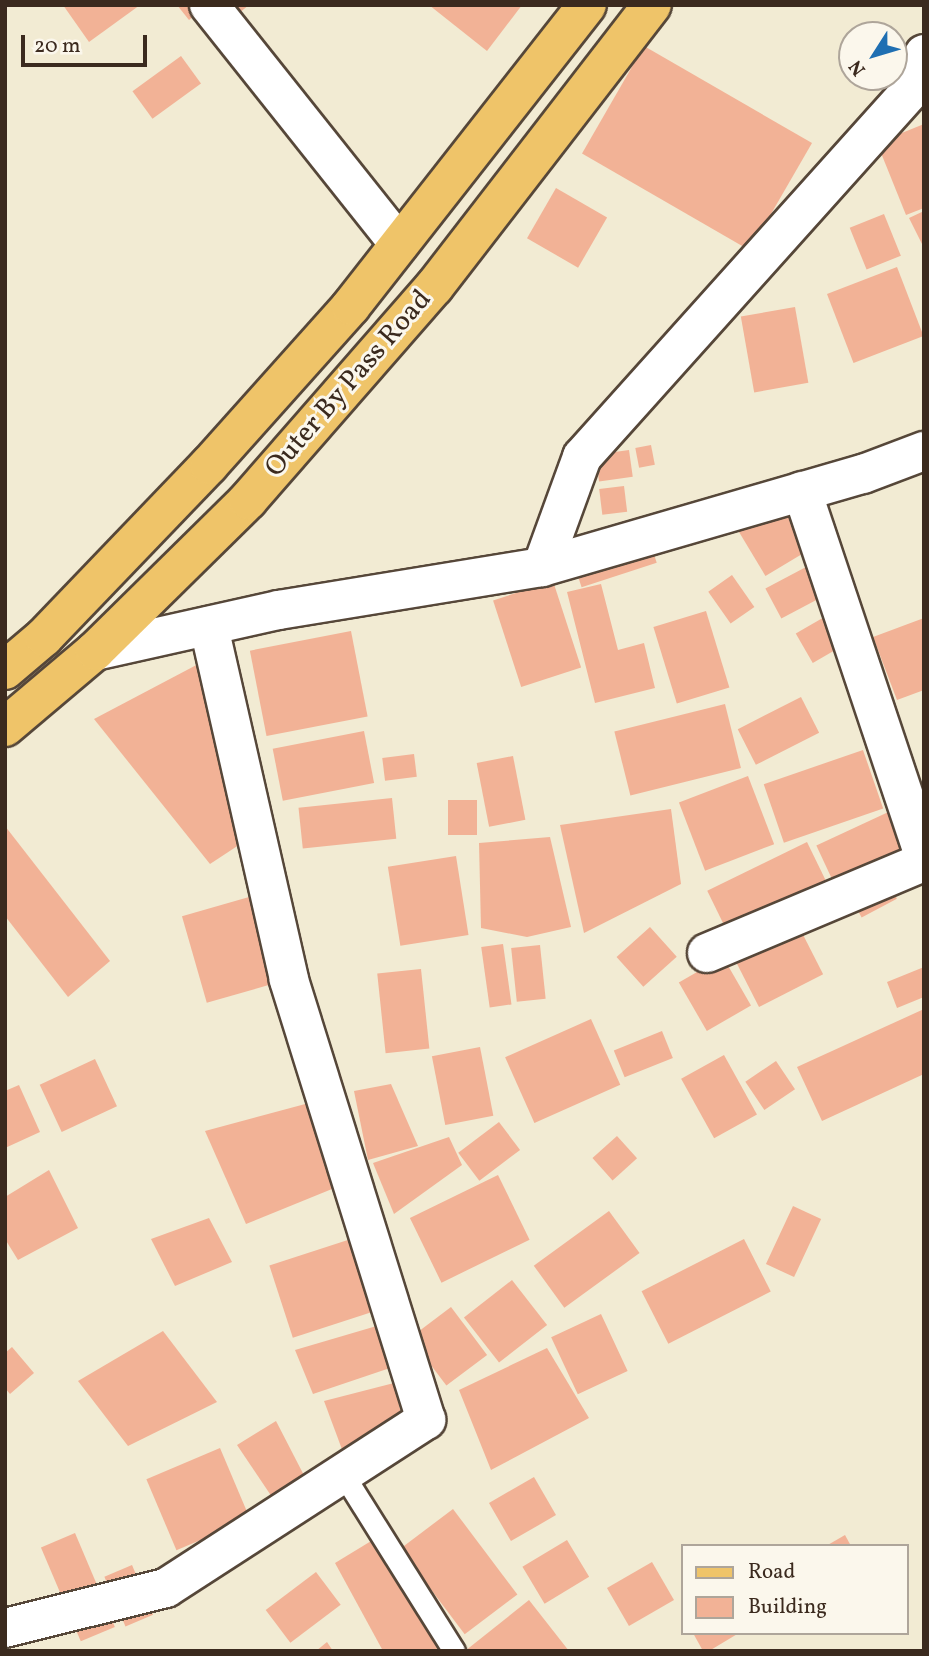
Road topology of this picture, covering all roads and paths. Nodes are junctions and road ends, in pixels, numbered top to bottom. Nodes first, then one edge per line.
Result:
1 (587, 5) edge
2 (652, 5) edge
3 (215, 8) edge
4 (924, 54) edge
5 (400, 244) junction
6 (924, 451) edge
7 (802, 491) junction
8 (542, 567) junction
9 (209, 626) junction
10 (95, 651) junction
11 (10, 661) edge
12 (5, 727) edge
13 (924, 855) edge
14 (924, 862) edge
15 (707, 953) dead end
16 (343, 1474) junction
17 (5, 1628) edge
18 (454, 1651) edge

1 - 5 main road, Outer By Pass Road
2 - 10 main road, Outer By Pass Road
3 - 5 street
4 - 8 street
5 - 11 main road, Outer By Pass Road
6 - 7 street
7 - 8 street
7 - 13 street
8 - 9 street
9 - 10 street
9 - 16 street
10 - 12 main road, Outer By Pass Road
14 - 15 street
16 - 17 street
16 - 18 lane

